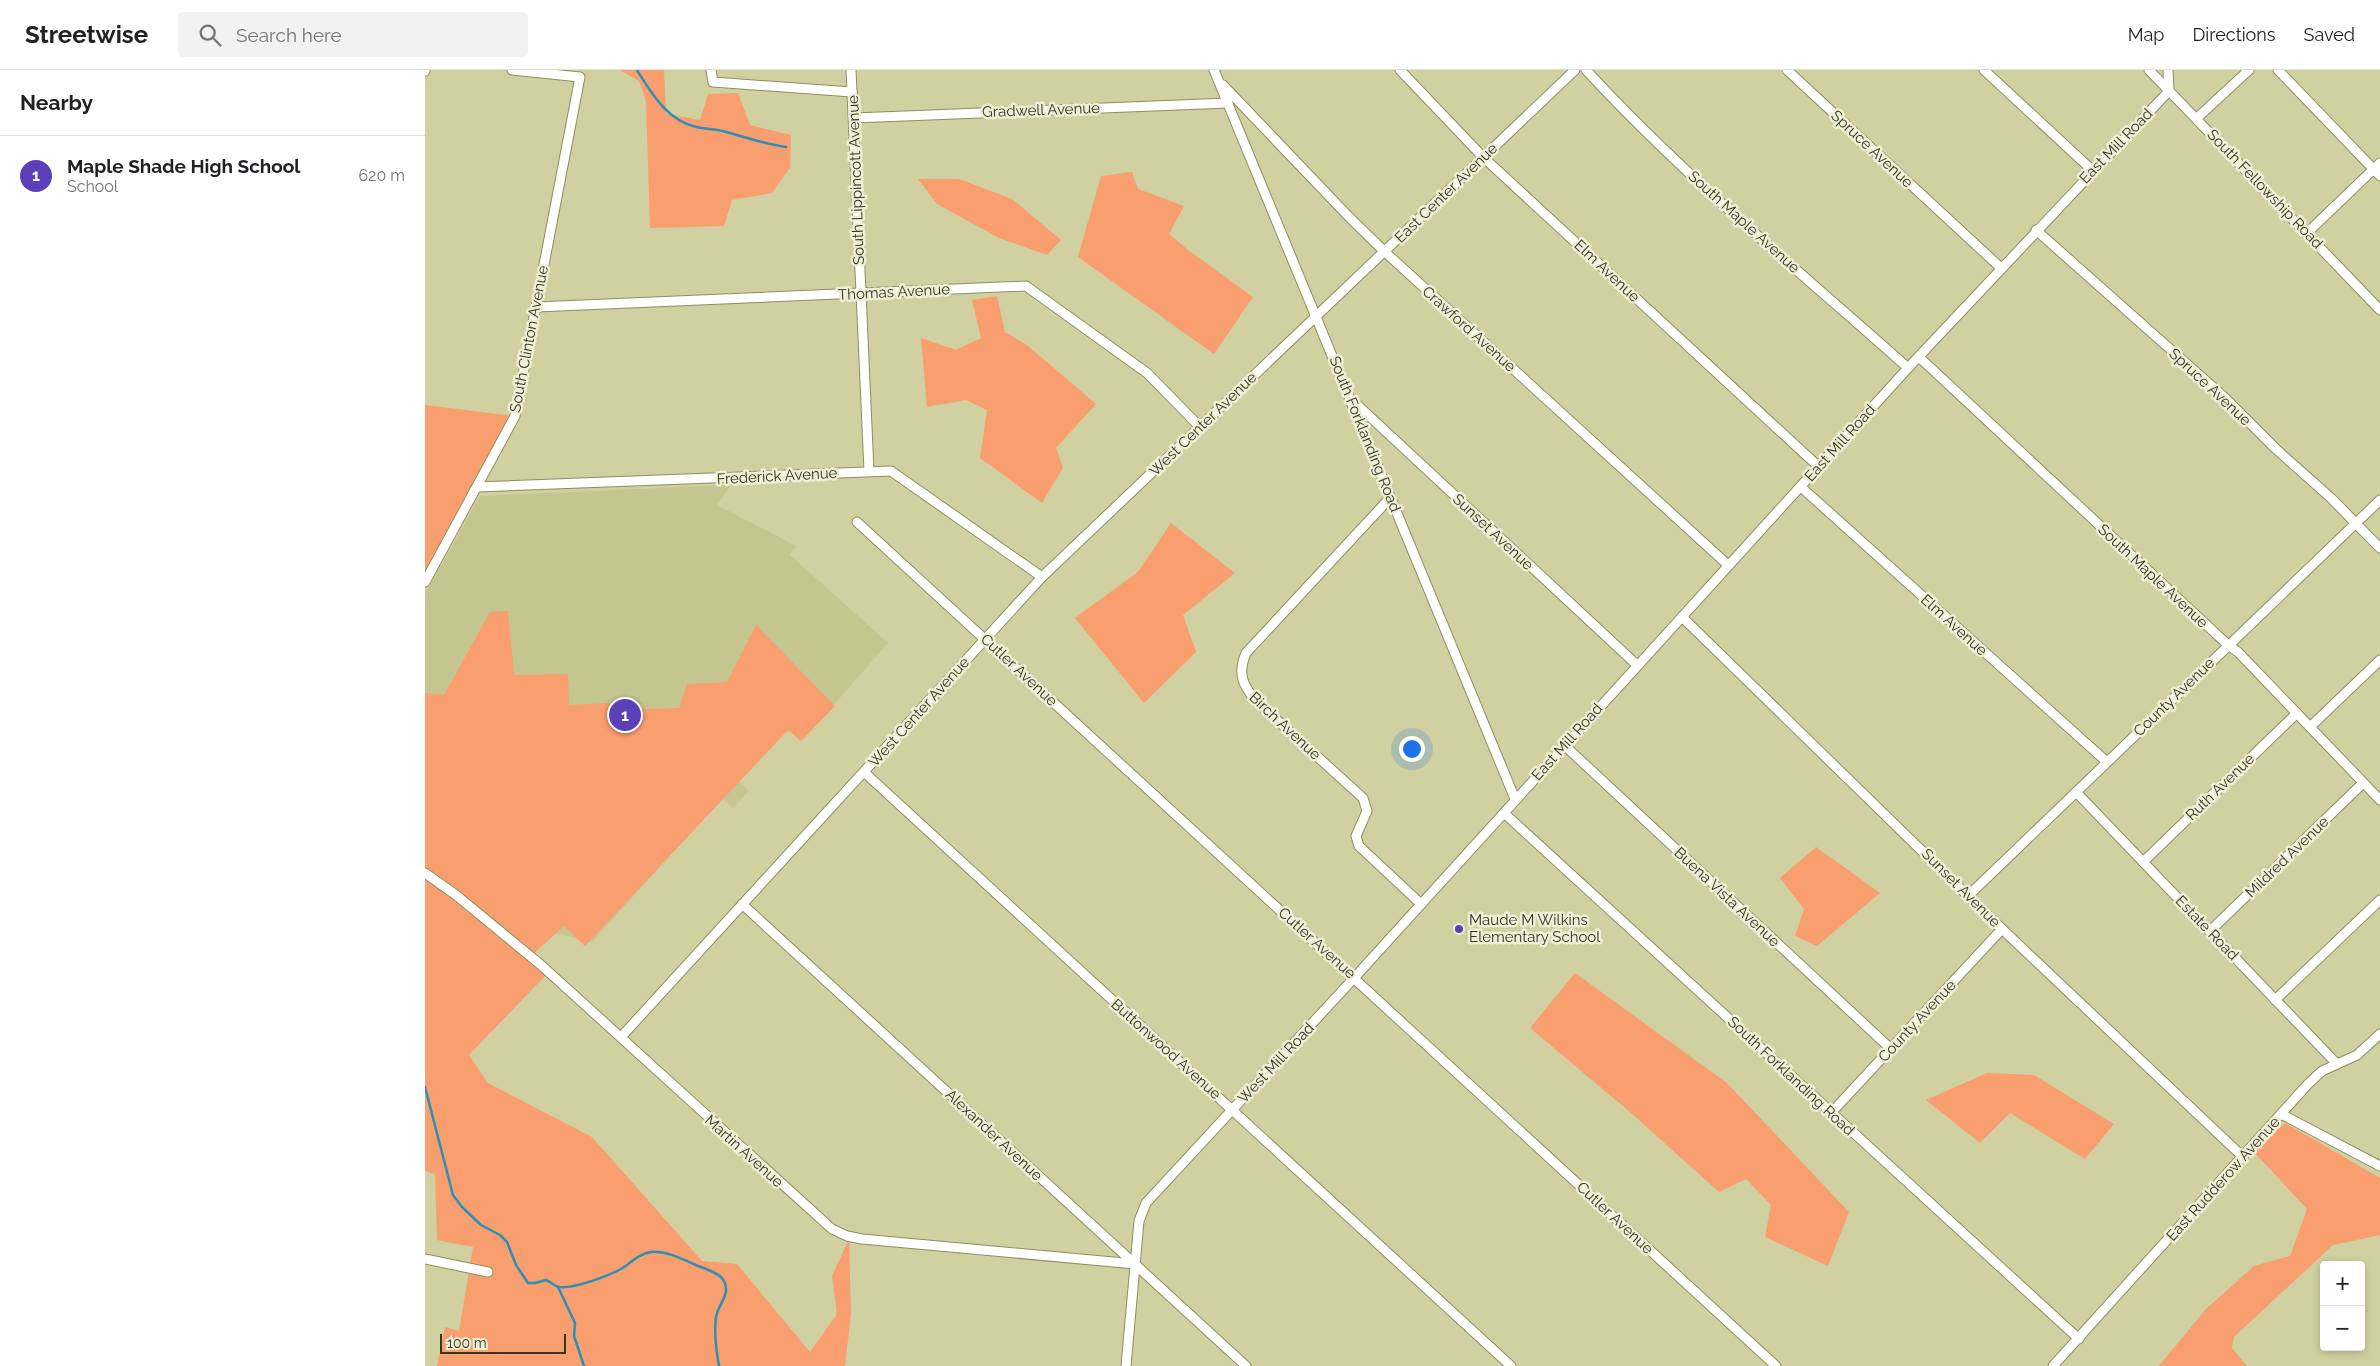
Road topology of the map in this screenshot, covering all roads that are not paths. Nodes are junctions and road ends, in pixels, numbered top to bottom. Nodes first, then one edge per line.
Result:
1 (512, 70) edge
2 (851, 70) edge
3 (1214, 70) edge
4 (1400, 70) edge
5 (1575, 70) edge
6 (1586, 70) edge
7 (1787, 70) edge
8 (1984, 70) edge
9 (2149, 70) edge
10 (2168, 70) edge
11 (2249, 70) edge
12 (2278, 70) edge
13 (711, 74) edge
14 (1219, 82) junction
15 (2169, 91) junction
16 (852, 92) junction
17 (1228, 103) junction
18 (853, 118) junction
19 (2197, 118) junction
20 (1483, 157) junction
21 (2092, 170) junction
22 (2378, 170) edge
23 (2036, 230) junction
24 (2307, 233) junction
25 (1385, 252) junction
26 (2001, 268) junction
27 (861, 294) junction
28 (536, 307) junction
29 (2380, 310) edge
30 (1317, 317) junction
31 (1919, 357) junction
32 (1908, 368) junction
33 (1350, 398) junction
34 (1201, 428) junction
35 (1819, 467) junction
36 (869, 471) junction
37 (477, 487) junction
38 (1801, 487) junction
39 (1390, 498) junction
40 (2380, 500) edge
41 (857, 522) dead end
42 (2356, 523) junction
43 (2380, 548) edge
44 (1728, 565) junction
45 (1042, 578) junction
46 (425, 582) edge
47 (1682, 617) junction
48 (986, 639) junction
49 (2228, 646) junction
50 (2380, 660) edge
51 (1637, 664) junction
52 (2297, 713) junction
53 (2310, 727) junction
54 (1564, 745) junction
55 (2107, 762) junction
56 (865, 773) junction
57 (2363, 782) junction
58 (2076, 792) junction
59 (1515, 799) junction
60 (2380, 800) edge
61 (1504, 812) junction
62 (2143, 862) junction
63 (425, 874) edge
64 (1969, 894) junction
65 (2380, 900) edge
66 (742, 904) junction
67 (1421, 904) junction
68 (2002, 928) junction
69 (2210, 931) junction
70 (1355, 977) junction
71 (2275, 1000) junction
72 (2380, 1034) edge
73 (621, 1037) junction
74 (1891, 1049) junction
75 (2337, 1064) junction
76 (1233, 1110) junction
77 (1831, 1113) junction
78 (2281, 1114) junction
79 (2243, 1157) junction
80 (2380, 1166) edge
81 (425, 1259) edge
82 (1135, 1264) junction
83 (488, 1272) dead end
84 (2079, 1339) junction
85 (1126, 1366) edge
86 (1246, 1366) edge
87 (1511, 1366) edge
88 (1776, 1366) edge
89 (2053, 1366) edge

1 - 28 street, South Clinton Avenue
2 - 16 street, South Lippincott Avenue
3 - 14 street, South Forklanding Road
4 - 20 street, Elm Avenue
5 - 20 street, East Center Avenue
6 - 32 street, South Maple Avenue
7 - 26 street, Spruce Avenue
8 - 21 street
9 - 15 street, South Fellowship Road
10 - 15 street
11 - 19 street
12 - 22 street
13 - 16 street
14 - 17 street, South Forklanding Road
14 - 25 street, Crawford Avenue
15 - 19 street, South Fellowship Road
15 - 21 street, East Mill Road
16 - 18 street, South Lippincott Avenue
17 - 18 street, Gradwell Avenue
17 - 30 street, South Forklanding Road
18 - 27 street, South Lippincott Avenue
19 - 24 street, South Fellowship Road
20 - 25 street, East Center Avenue
20 - 35 street, Elm Avenue
21 - 23 street, East Mill Road
22 - 24 street
23 - 26 street, East Mill Road
23 - 42 street, Spruce Avenue
24 - 29 street, South Fellowship Road
25 - 30 street, East Center Avenue
25 - 44 street, Crawford Avenue
26 - 31 street, East Mill Road
27 - 28 street, Thomas Avenue
27 - 34 street, Thomas Avenue
27 - 36 street, South Lippincott Avenue
28 - 37 street, South Clinton Avenue
30 - 33 street, South Forklanding Road
30 - 34 street, West Center Avenue
31 - 32 street, East Mill Road
31 - 49 street, South Maple Avenue
32 - 35 street, East Mill Road
33 - 39 street, South Forklanding Road
33 - 51 street, Sunset Avenue
34 - 45 street, West Center Avenue
35 - 38 street, East Mill Road
36 - 37 street, Frederick Avenue
36 - 45 street, Frederick Avenue
37 - 46 street, South Clinton Avenue
38 - 44 street, East Mill Road
38 - 55 street, Elm Avenue
39 - 59 street, South Forklanding Road
39 - 67 street, Birch Avenue
40 - 42 street, County Avenue
41 - 48 street, Cutler Avenue
42 - 43 street, Spruce Avenue
42 - 49 street, County Avenue
44 - 47 street, East Mill Road
45 - 48 street, West Center Avenue
47 - 51 street, East Mill Road
47 - 64 street, Sunset Avenue
48 - 56 street, West Center Avenue
48 - 70 street, Cutler Avenue
49 - 52 street, South Maple Avenue
49 - 55 street, County Avenue
50 - 53 street
51 - 54 street, East Mill Road
52 - 53 street, South Maple Avenue
52 - 62 street, Ruth Avenue
53 - 57 street, South Maple Avenue
54 - 59 street, East Mill Road
54 - 74 street, Buena Vista Avenue
55 - 58 street, County Avenue
56 - 66 street, West Center Avenue
56 - 76 street, Buttonwood Avenue
57 - 60 street, South Maple Avenue
57 - 69 street, Mildred Avenue
58 - 62 street, Estate Road
58 - 64 street, County Avenue
59 - 61 street, West Mill Road
61 - 67 street, West Mill Road
61 - 77 street, South Forklanding Road
62 - 69 street, Estate Road
63 - 73 street, Martin Avenue
64 - 68 street, Sunset Avenue
65 - 71 street
66 - 73 street, West Center Avenue
66 - 82 street, Alexander Avenue
67 - 70 street, West Mill Road
68 - 74 street, County Avenue
68 - 79 street, Sunset Avenue
69 - 71 street, Estate Road
70 - 76 street, West Mill Road
70 - 88 street, Cutler Avenue
71 - 75 street, Estate Road
72 - 75 street, East Rudderow Avenue
73 - 82 street, Martin Avenue
74 - 77 street, County Avenue
75 - 78 street, East Rudderow Avenue
76 - 82 street, West Mill Road
76 - 87 street, Buttonwood Avenue
77 - 84 street, South Forklanding Road
78 - 79 street, East Rudderow Avenue
78 - 80 street
79 - 84 street, East Rudderow Avenue
81 - 83 street
82 - 85 street, West Mill Road
82 - 86 street, Alexander Avenue
84 - 89 street, East Rudderow Avenue

